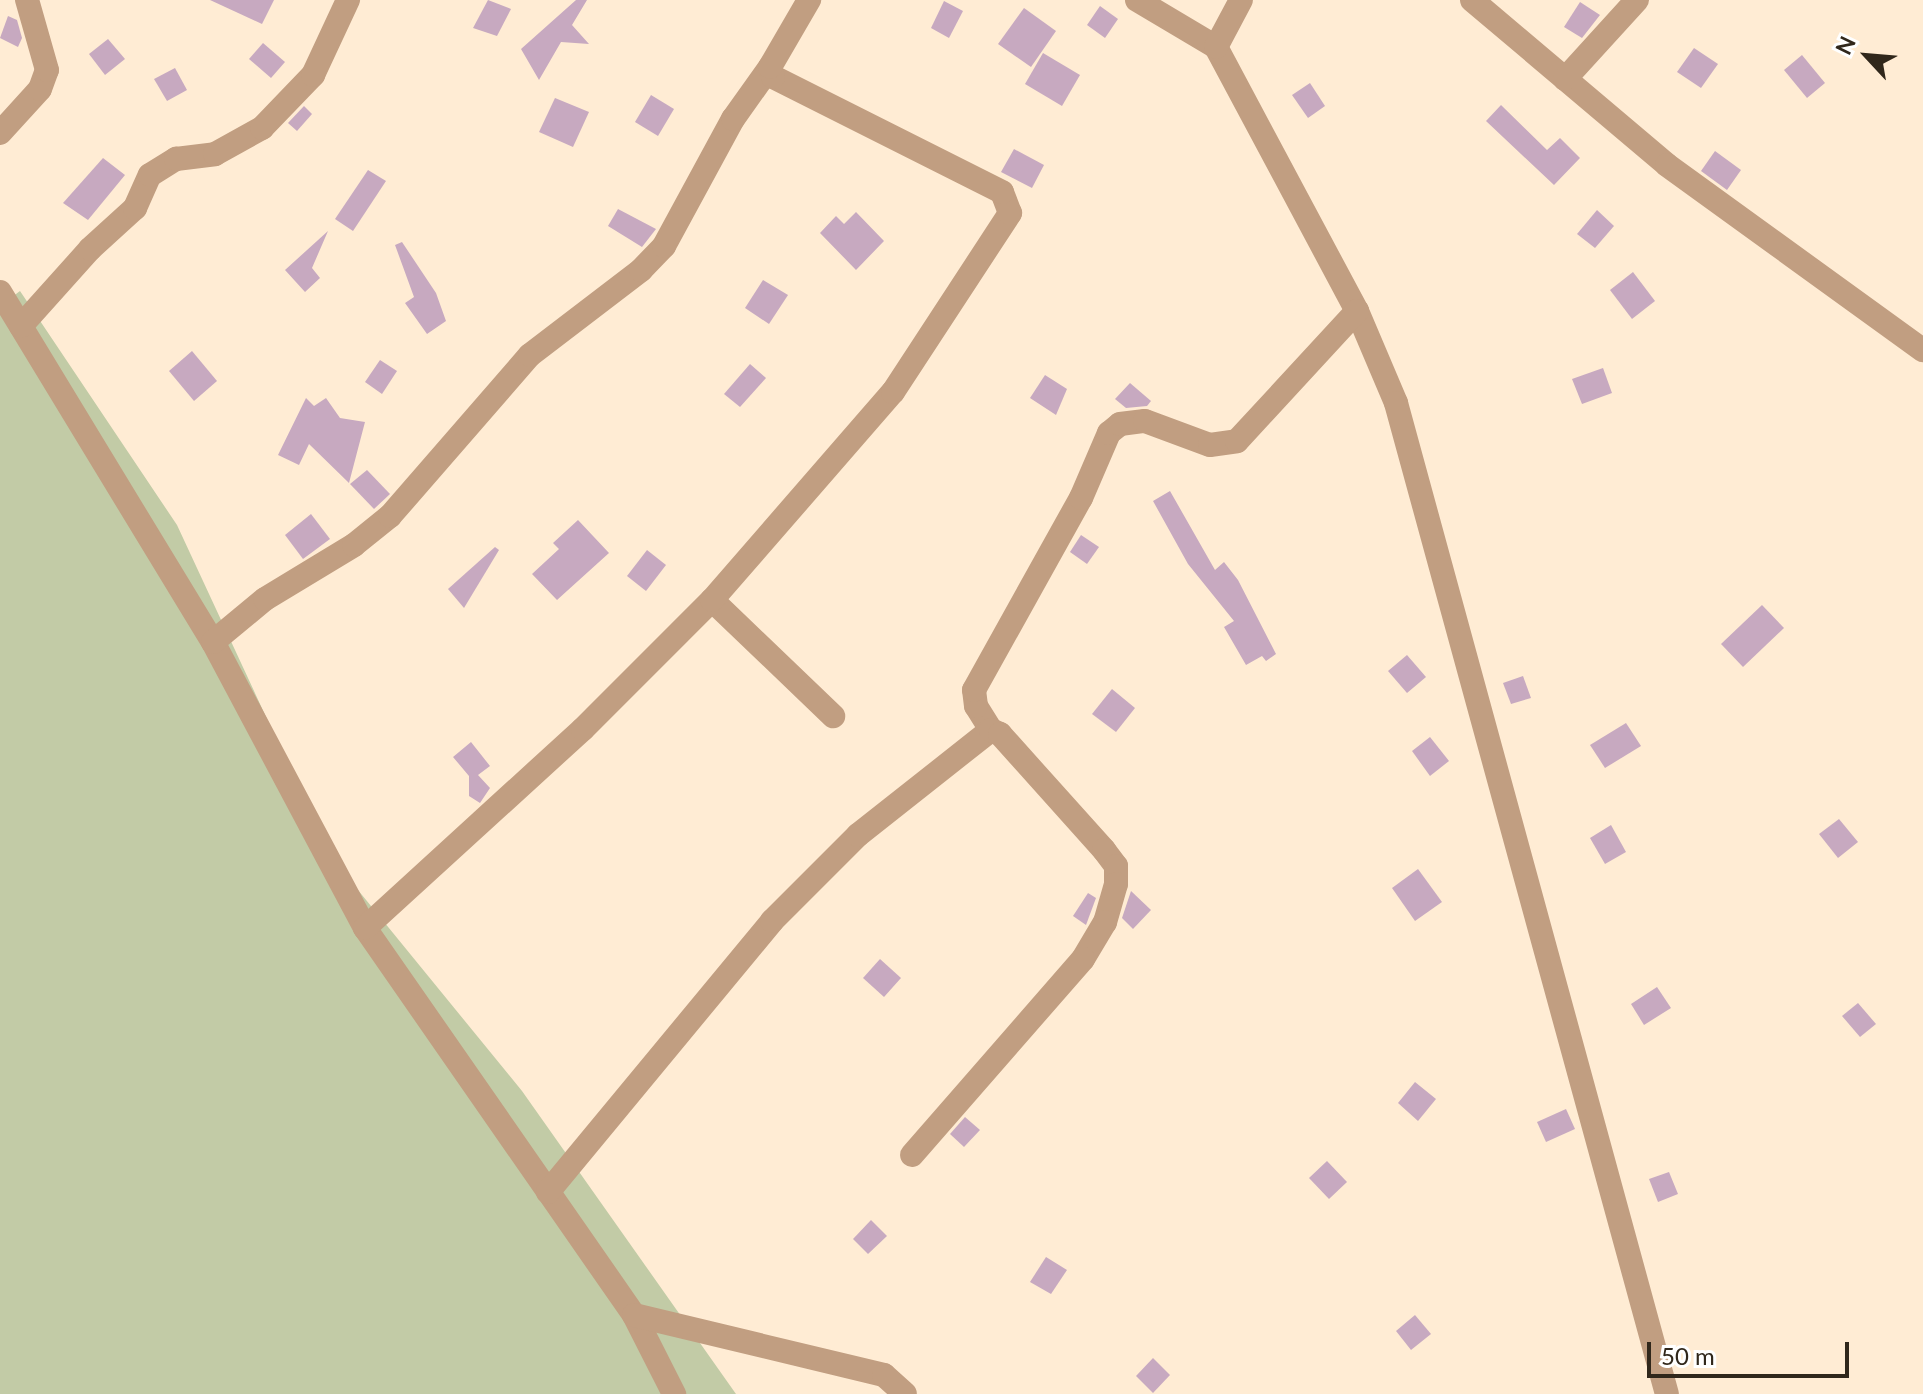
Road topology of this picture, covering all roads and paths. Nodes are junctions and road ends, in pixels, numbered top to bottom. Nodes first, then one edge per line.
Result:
1 (27, 0) edge
2 (348, 0) edge
3 (809, 0) edge
4 (1137, 0) edge
5 (1241, 0) edge
6 (1472, 0) edge
7 (1637, 0) edge
8 (1216, 47) junction
9 (770, 67) junction
10 (1565, 79) junction
11 (0, 133) edge
12 (0, 292) edge
13 (1357, 311) junction
14 (21, 326) junction
15 (1923, 350) edge
16 (712, 600) junction
17 (213, 642) junction
18 (833, 716) dead end
19 (991, 730) junction
20 (365, 928) junction
21 (912, 1155) dead end
22 (548, 1192) junction
23 (634, 1315) junction
24 (674, 1394) edge
25 (905, 1394) edge
26 (1667, 1394) edge

1 - 11 street
2 - 14 street
3 - 9 street
4 - 8 street
5 - 8 street
6 - 10 street
7 - 10 street
8 - 13 street
9 - 16 street
9 - 17 street
10 - 15 street
12 - 14 street
13 - 19 street
13 - 26 street
14 - 17 street
16 - 18 street
16 - 20 street
17 - 20 street
19 - 21 street
19 - 22 street
20 - 22 street
22 - 23 street
23 - 24 street
23 - 25 street

